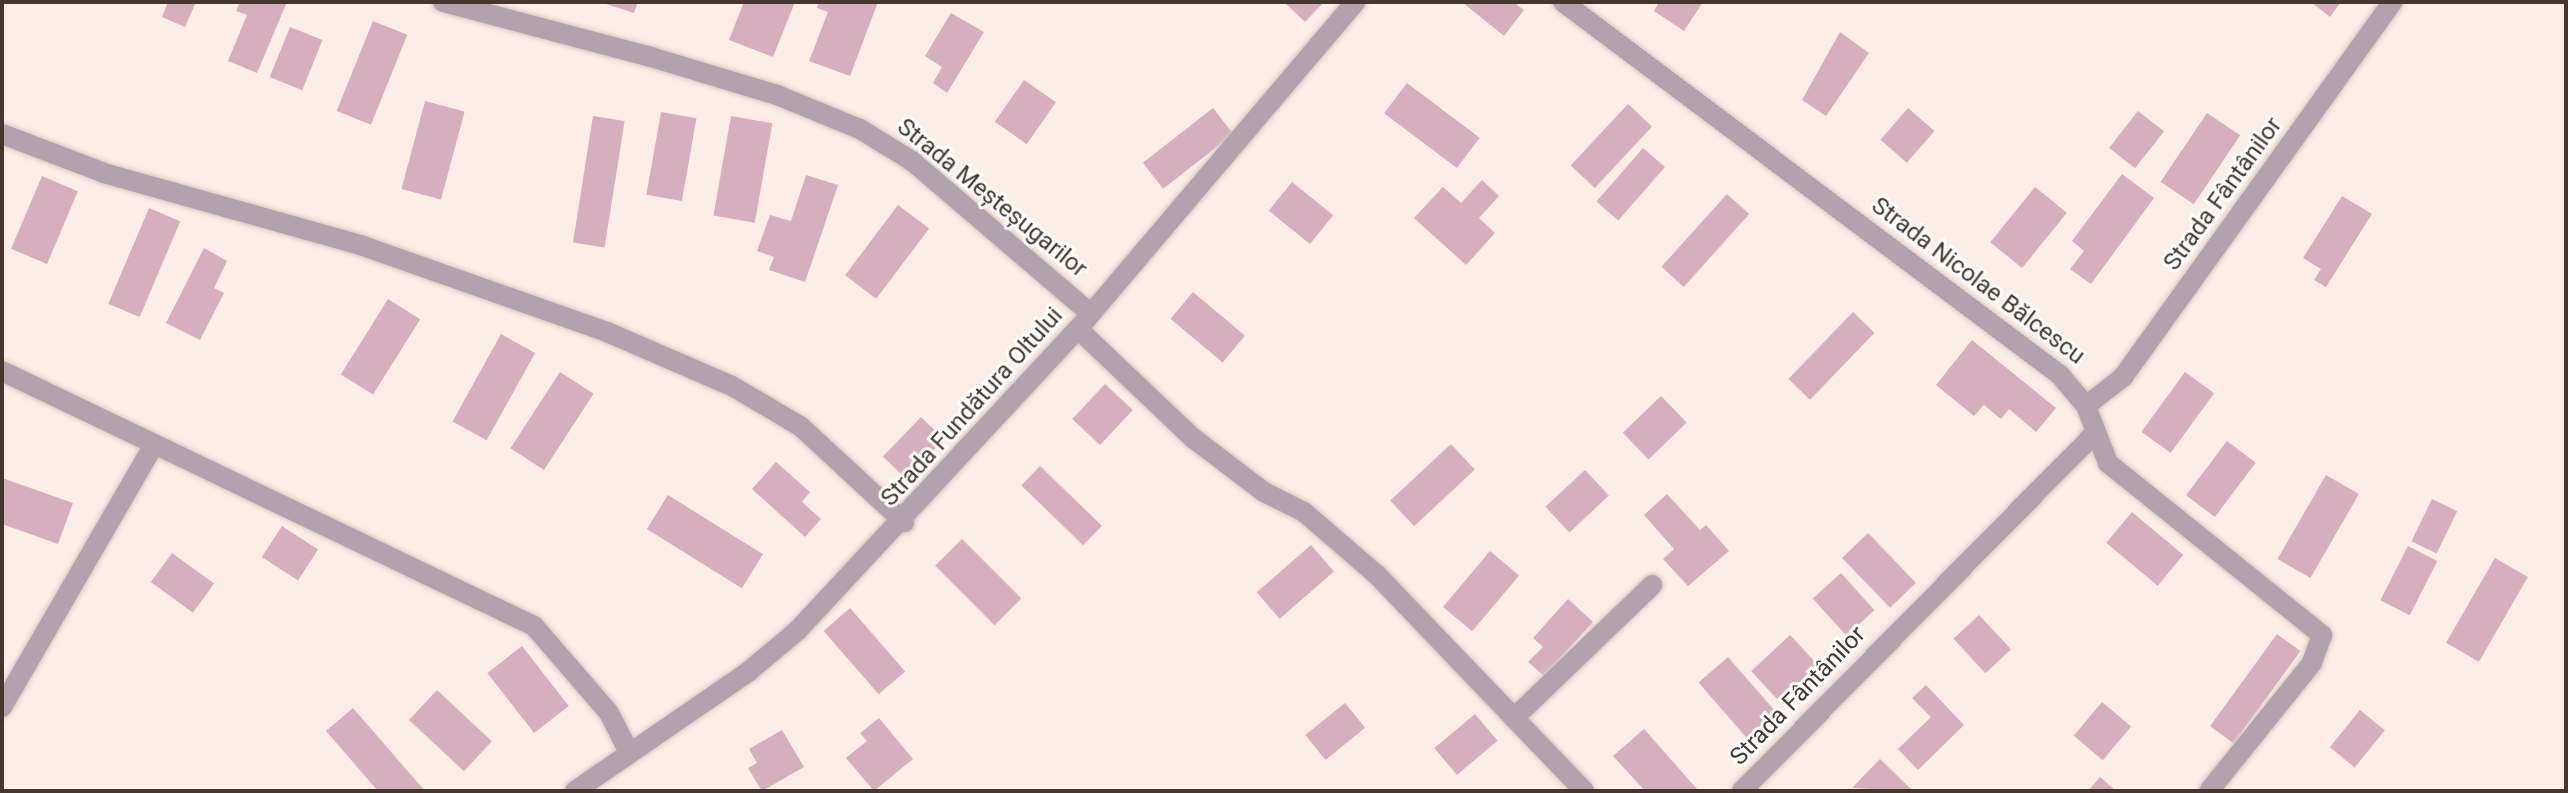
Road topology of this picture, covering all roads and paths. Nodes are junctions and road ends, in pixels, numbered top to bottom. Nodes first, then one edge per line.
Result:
1 (443, 2) edge
2 (1355, 2) edge
3 (1563, 2) edge
4 (2392, 2) edge
5 (2, 134) edge
6 (1085, 321) junction
7 (2, 371) edge
8 (2086, 406) junction
9 (2094, 434) junction
10 (153, 447) junction
11 (904, 522) junction
12 (1652, 585) dead end
13 (2, 707) edge
14 (1514, 718) junction
15 (629, 752) junction
16 (585, 788) edge
17 (1584, 791) edge
18 (1742, 791) edge
19 (2209, 791) edge

1 - 6 street, Strada Meșteșugarilor
2 - 6 street, Strada Fundătura Oltului
3 - 8 street, Strada Nicolae Bălcescu
4 - 8 street, Strada Fântânilor
5 - 11 street
6 - 11 street, Strada Fundătura Oltului
6 - 14 street, Strada Meșteșugarilor
7 - 10 street
8 - 9 street, Strada Nicolae Bălcescu
9 - 18 street, Strada Fântânilor
9 - 19 street, Strada Nicolae Bălcescu
10 - 13 street
10 - 15 street
11 - 15 street, Strada Fundătura Oltului
12 - 14 street
14 - 17 street, Strada Meșteșugarilor
15 - 16 street, Strada Fundătura Oltului

